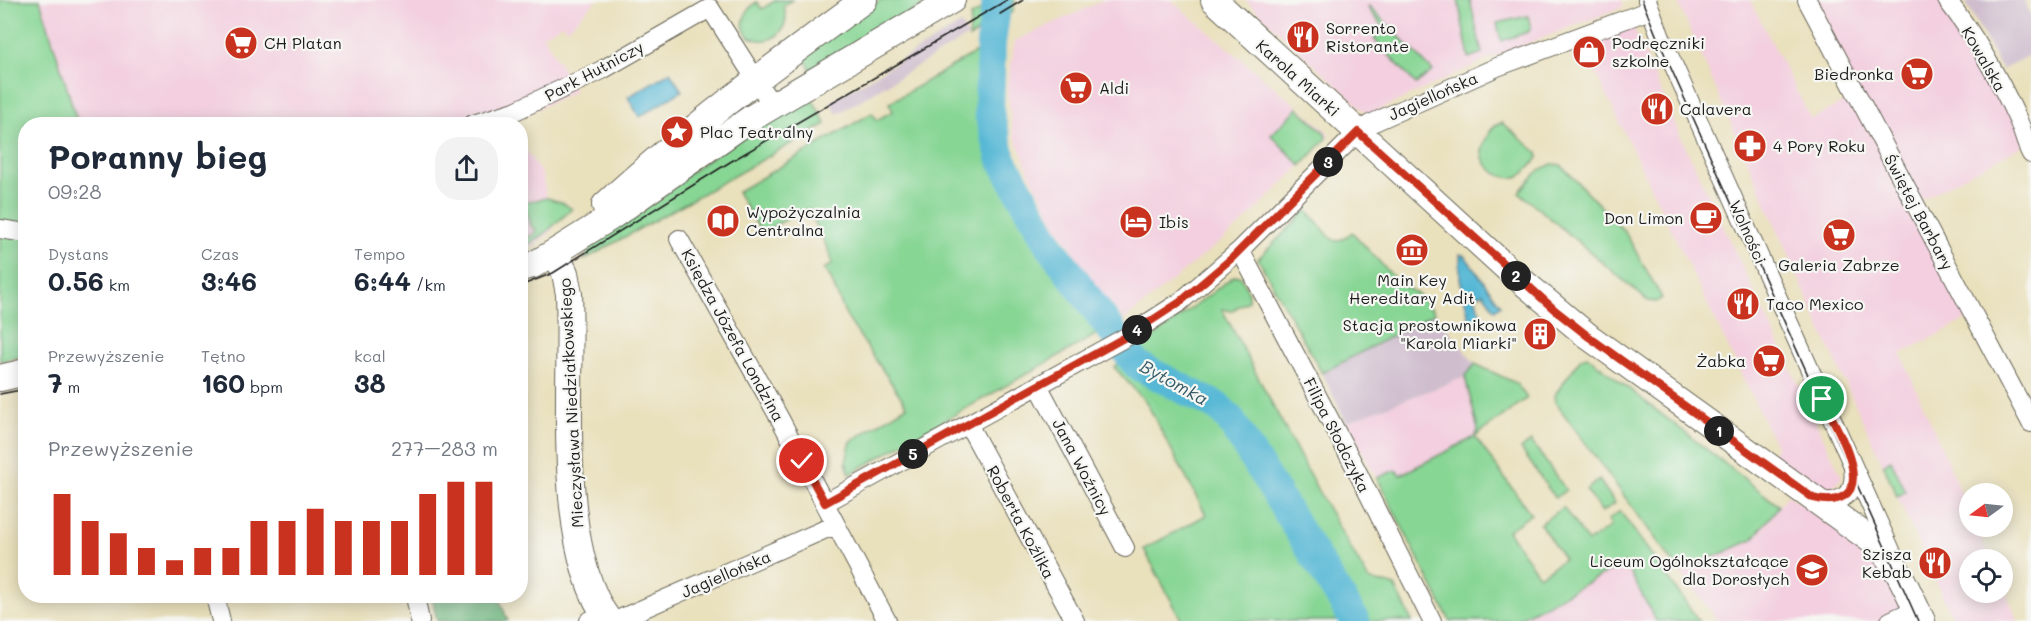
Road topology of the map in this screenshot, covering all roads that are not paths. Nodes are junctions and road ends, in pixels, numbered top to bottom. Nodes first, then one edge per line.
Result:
1 (864, 0) edge
2 (952, 0) edge
3 (1214, 0) edge
4 (1807, 0) edge
5 (1947, 0) edge
6 (1648, 5) edge
7 (756, 80) junction
8 (772, 105) junction
9 (496, 117) edge
10 (1358, 132) junction
11 (2029, 150) edge
12 (0, 229) edge
13 (18, 232) edge
14 (679, 239) dead end
15 (1240, 250) junction
16 (555, 252) junction
17 (528, 266) edge
18 (18, 374) edge
19 (0, 378) edge
20 (1038, 385) junction
21 (2031, 423) edge
22 (968, 424) junction
23 (1852, 463) junction
24 (1813, 498) junction
25 (825, 503) junction
26 (835, 525) junction
27 (1125, 548) dead end
28 (217, 603) edge
29 (416, 603) edge
30 (1915, 606) edge
31 (604, 619) edge
32 (221, 621) edge
33 (420, 621) edge
34 (887, 621) edge
35 (1075, 621) edge
36 (1432, 621) edge
37 (1890, 621) edge

1 - 7 main road
2 - 8 main road
3 - 10 main road, Karola Miarki
4 - 21 street, Świętej Barbary
5 - 11 street, Kowalska
6 - 10 street, Jagiellońska
6 - 23 street, Wolności
7 - 8 street
7 - 9 street, Park Hutniczy
7 - 16 main road
8 - 16 main road
10 - 15 street, Jagiellońska
10 - 24 main road, Karola Miarki
12 - 13 street
14 - 25 street, Księdza Józefa Londzina
15 - 20 street, Jagiellońska
15 - 36 street, Filipa Słodczyka
16 - 17 main road
16 - 31 main road, Mieczysława Niedziałkowskiego
18 - 19 main road
20 - 22 street, Jagiellońska
20 - 27 street, Jana Woźnicy
22 - 25 street, Jagiellońska
22 - 35 street, Roberta Koźlika
23 - 24 street, Wolności
23 - 30 street, Wolności
24 - 30 main road, Karola Miarki
25 - 26 street, Księdza Józefa Londzina
26 - 31 street, Jagiellońska
26 - 34 street, Księdza Józefa Londzina
28 - 32 street
29 - 33 street
30 - 37 street

